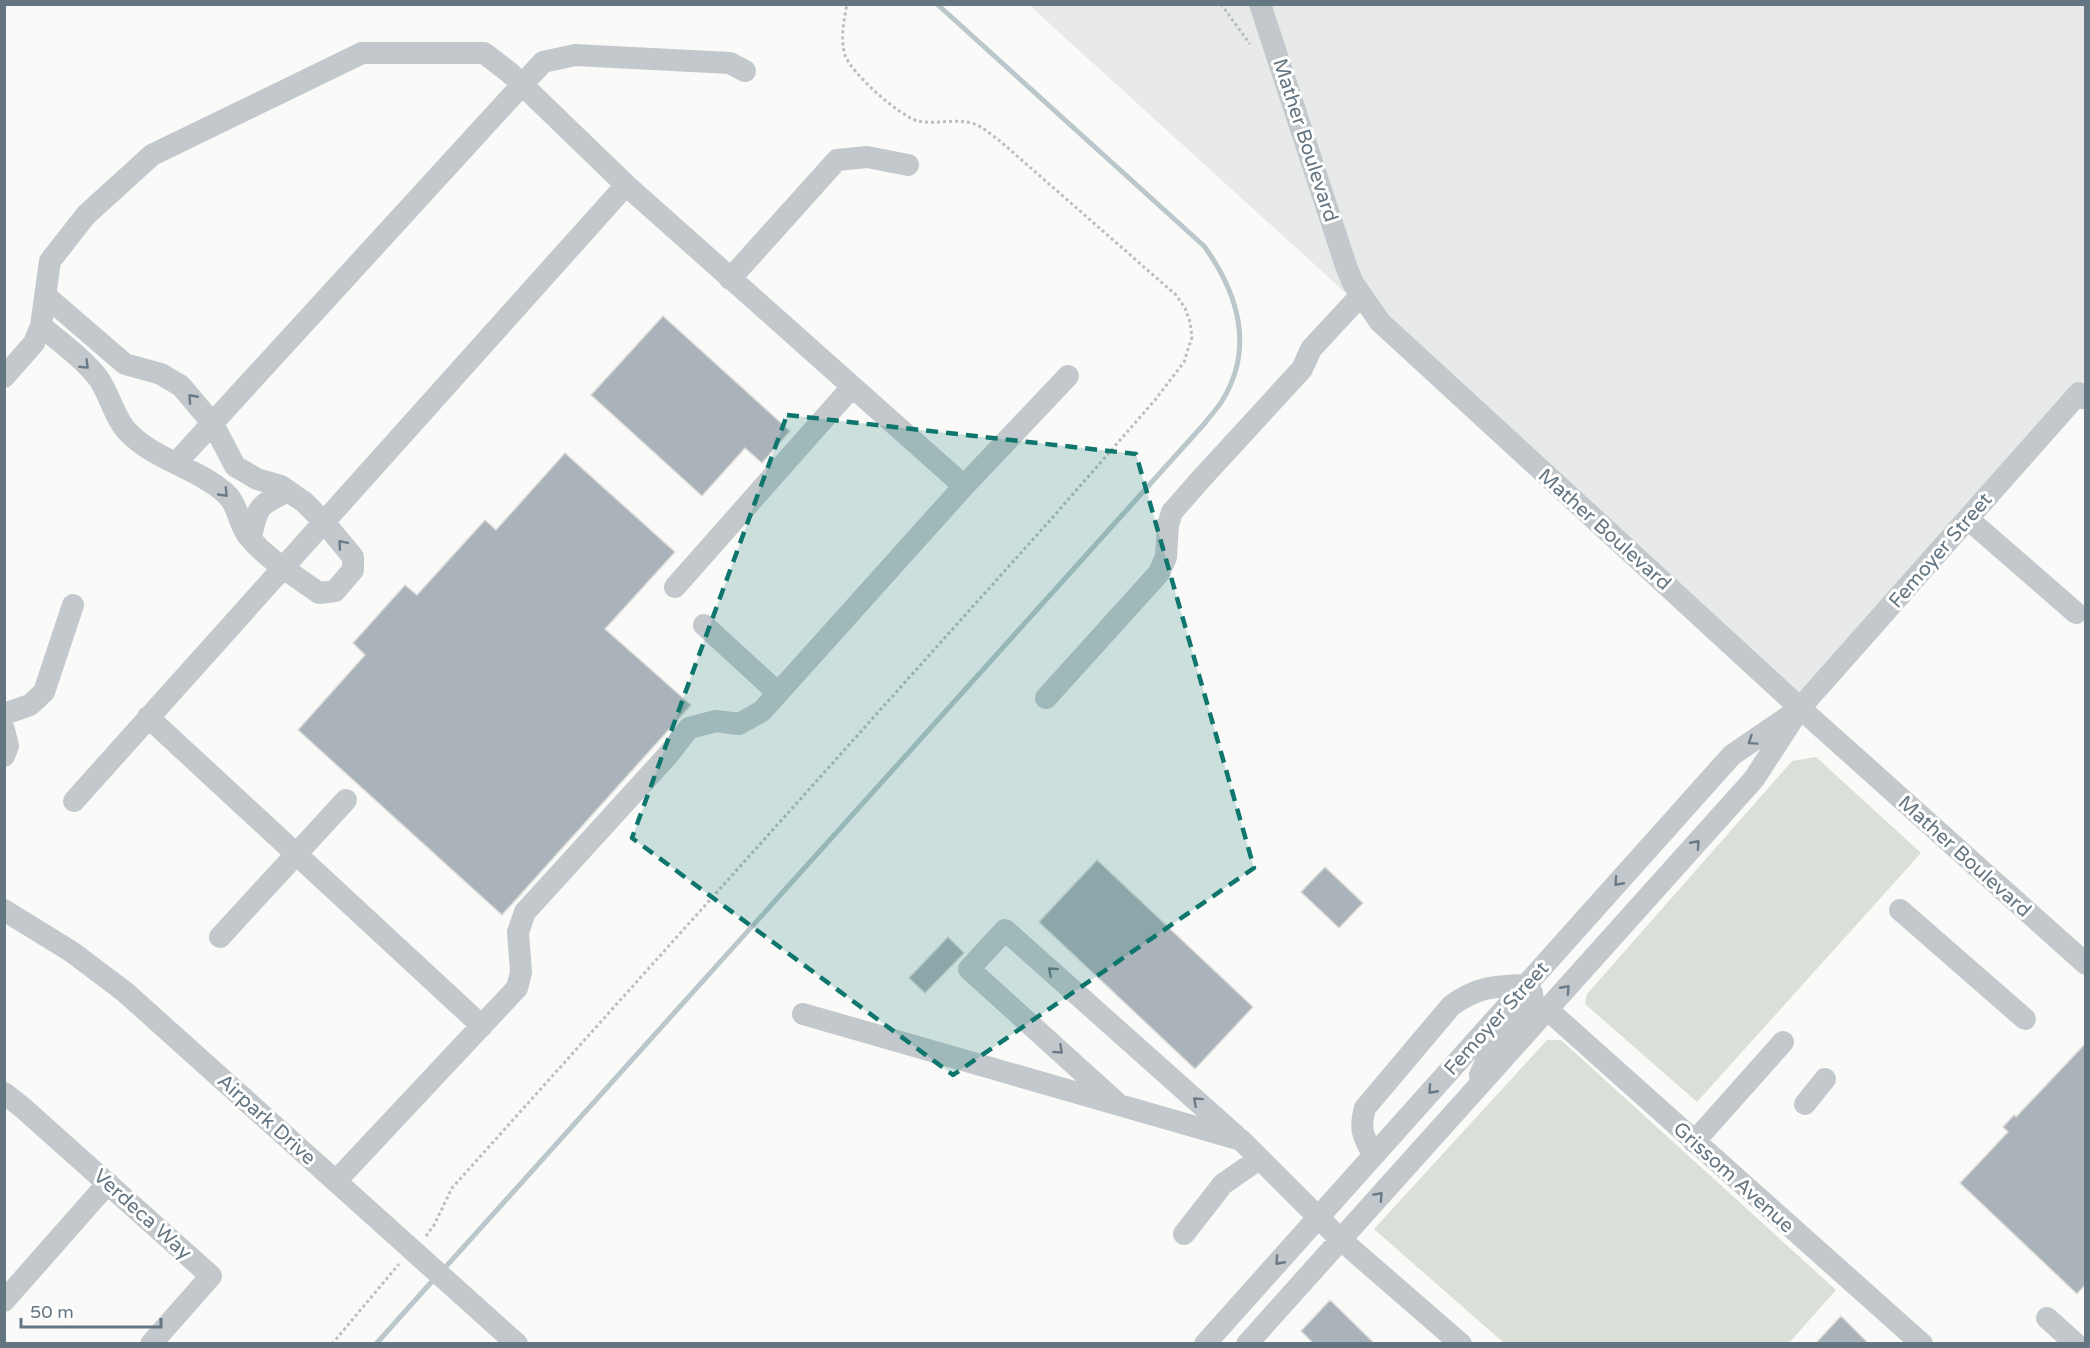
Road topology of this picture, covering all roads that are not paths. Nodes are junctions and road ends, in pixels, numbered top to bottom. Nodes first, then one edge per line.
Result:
1 (1260, 4) edge
2 (745, 71) dead end
3 (522, 85) junction
4 (908, 165) dead end
5 (626, 185) junction
6 (730, 279) junction
7 (1360, 294) junction
8 (46, 296) junction
9 (41, 326) junction
10 (4, 376) edge
11 (1068, 376) dead end
12 (852, 387) junction
13 (2082, 396) edge
14 (213, 424) junction
15 (176, 463) junction
16 (964, 486) junction
17 (288, 491) junction
18 (1968, 519) junction
19 (324, 522) junction
20 (251, 538) junction
21 (282, 568) junction
22 (675, 587) dead end
23 (73, 605) dead end
24 (2076, 613) dead end
25 (705, 625) dead end
26 (778, 693) junction
27 (1046, 698) dead end
28 (1800, 708) junction
29 (4, 714) edge
30 (148, 717) junction
31 (4, 730) edge
32 (4, 756) edge
33 (346, 800) dead end
34 (74, 801) dead end
35 (298, 854) junction
36 (4, 910) edge
37 (1900, 910) dead end
38 (220, 937) dead end
39 (2085, 964) edge
40 (1525, 986) junction
41 (1548, 1010) junction
42 (803, 1014) dead end
43 (2025, 1019) dead end
44 (482, 1026) junction
45 (1783, 1042) dead end
46 (1825, 1079) dead end
47 (4, 1094) edge
48 (1471, 1095) junction
49 (1805, 1104) dead end
50 (1120, 1106) junction
51 (1241, 1140) junction
52 (1694, 1142) junction
53 (1373, 1155) junction
54 (1259, 1159) junction
55 (336, 1181) junction
56 (108, 1183) junction
57 (1318, 1218) junction
58 (1184, 1234) dead end
59 (1340, 1239) junction
60 (4, 1301) edge
61 (2047, 1318) dead end
62 (151, 1344) edge
63 (517, 1344) edge
64 (1205, 1344) edge
65 (1247, 1344) edge
66 (1461, 1344) edge
67 (1922, 1344) edge
68 (2076, 1344) edge

1 - 7 street, Mather Boulevard
2 - 3 street
3 - 5 street
3 - 8 street
3 - 14 street
4 - 6 street
5 - 6 street
5 - 19 street
6 - 12 street
7 - 27 street
7 - 28 street, Mather Boulevard
8 - 9 street
14 -> 8 street
9 - 10 street
9 -> 15 street
11 - 16 street
12 - 16 street
12 - 22 street
13 - 18 street, Femoyer Street
14 - 15 street
14 - 17 street
15 -> 20 street
16 - 26 street
17 - 19 street
17 - 20 street
18 - 24 street
18 - 28 street, Femoyer Street
19 - 21 street
21 -> 19 street
20 - 21 street
21 - 30 street
23 - 29 street
25 - 26 street
26 - 44 street
28 - 39 street, Mather Boulevard
28 -> 40 street, Femoyer Street
41 -> 28 street, Femoyer Street
30 - 34 street
30 - 35 street
31 - 32 street
33 - 35 street
35 - 38 street
35 - 44 street
36 - 55 street, Airpark Drive
37 - 43 street
40 - 48 street
40 -> 53 street, Femoyer Street
40 - 53 street
41 - 48 street, Femoyer Street
41 - 52 street, Grissom Avenue
42 - 50 street
44 - 55 street
45 - 52 street
46 - 49 street
47 - 56 street, Verdeca Way
59 -> 48 street, Femoyer Street
50 - 51 street
51 -> 50 street
51 - 54 street
52 - 67 street, Grissom Avenue
53 - 57 street, Femoyer Street
54 - 57 street
54 - 58 street
55 - 63 street, Airpark Drive
56 - 60 street
56 - 62 street, Verdeca Way
57 - 59 street
57 -> 64 street, Femoyer Street
59 - 65 street, Femoyer Street
59 - 66 street
61 - 68 street

